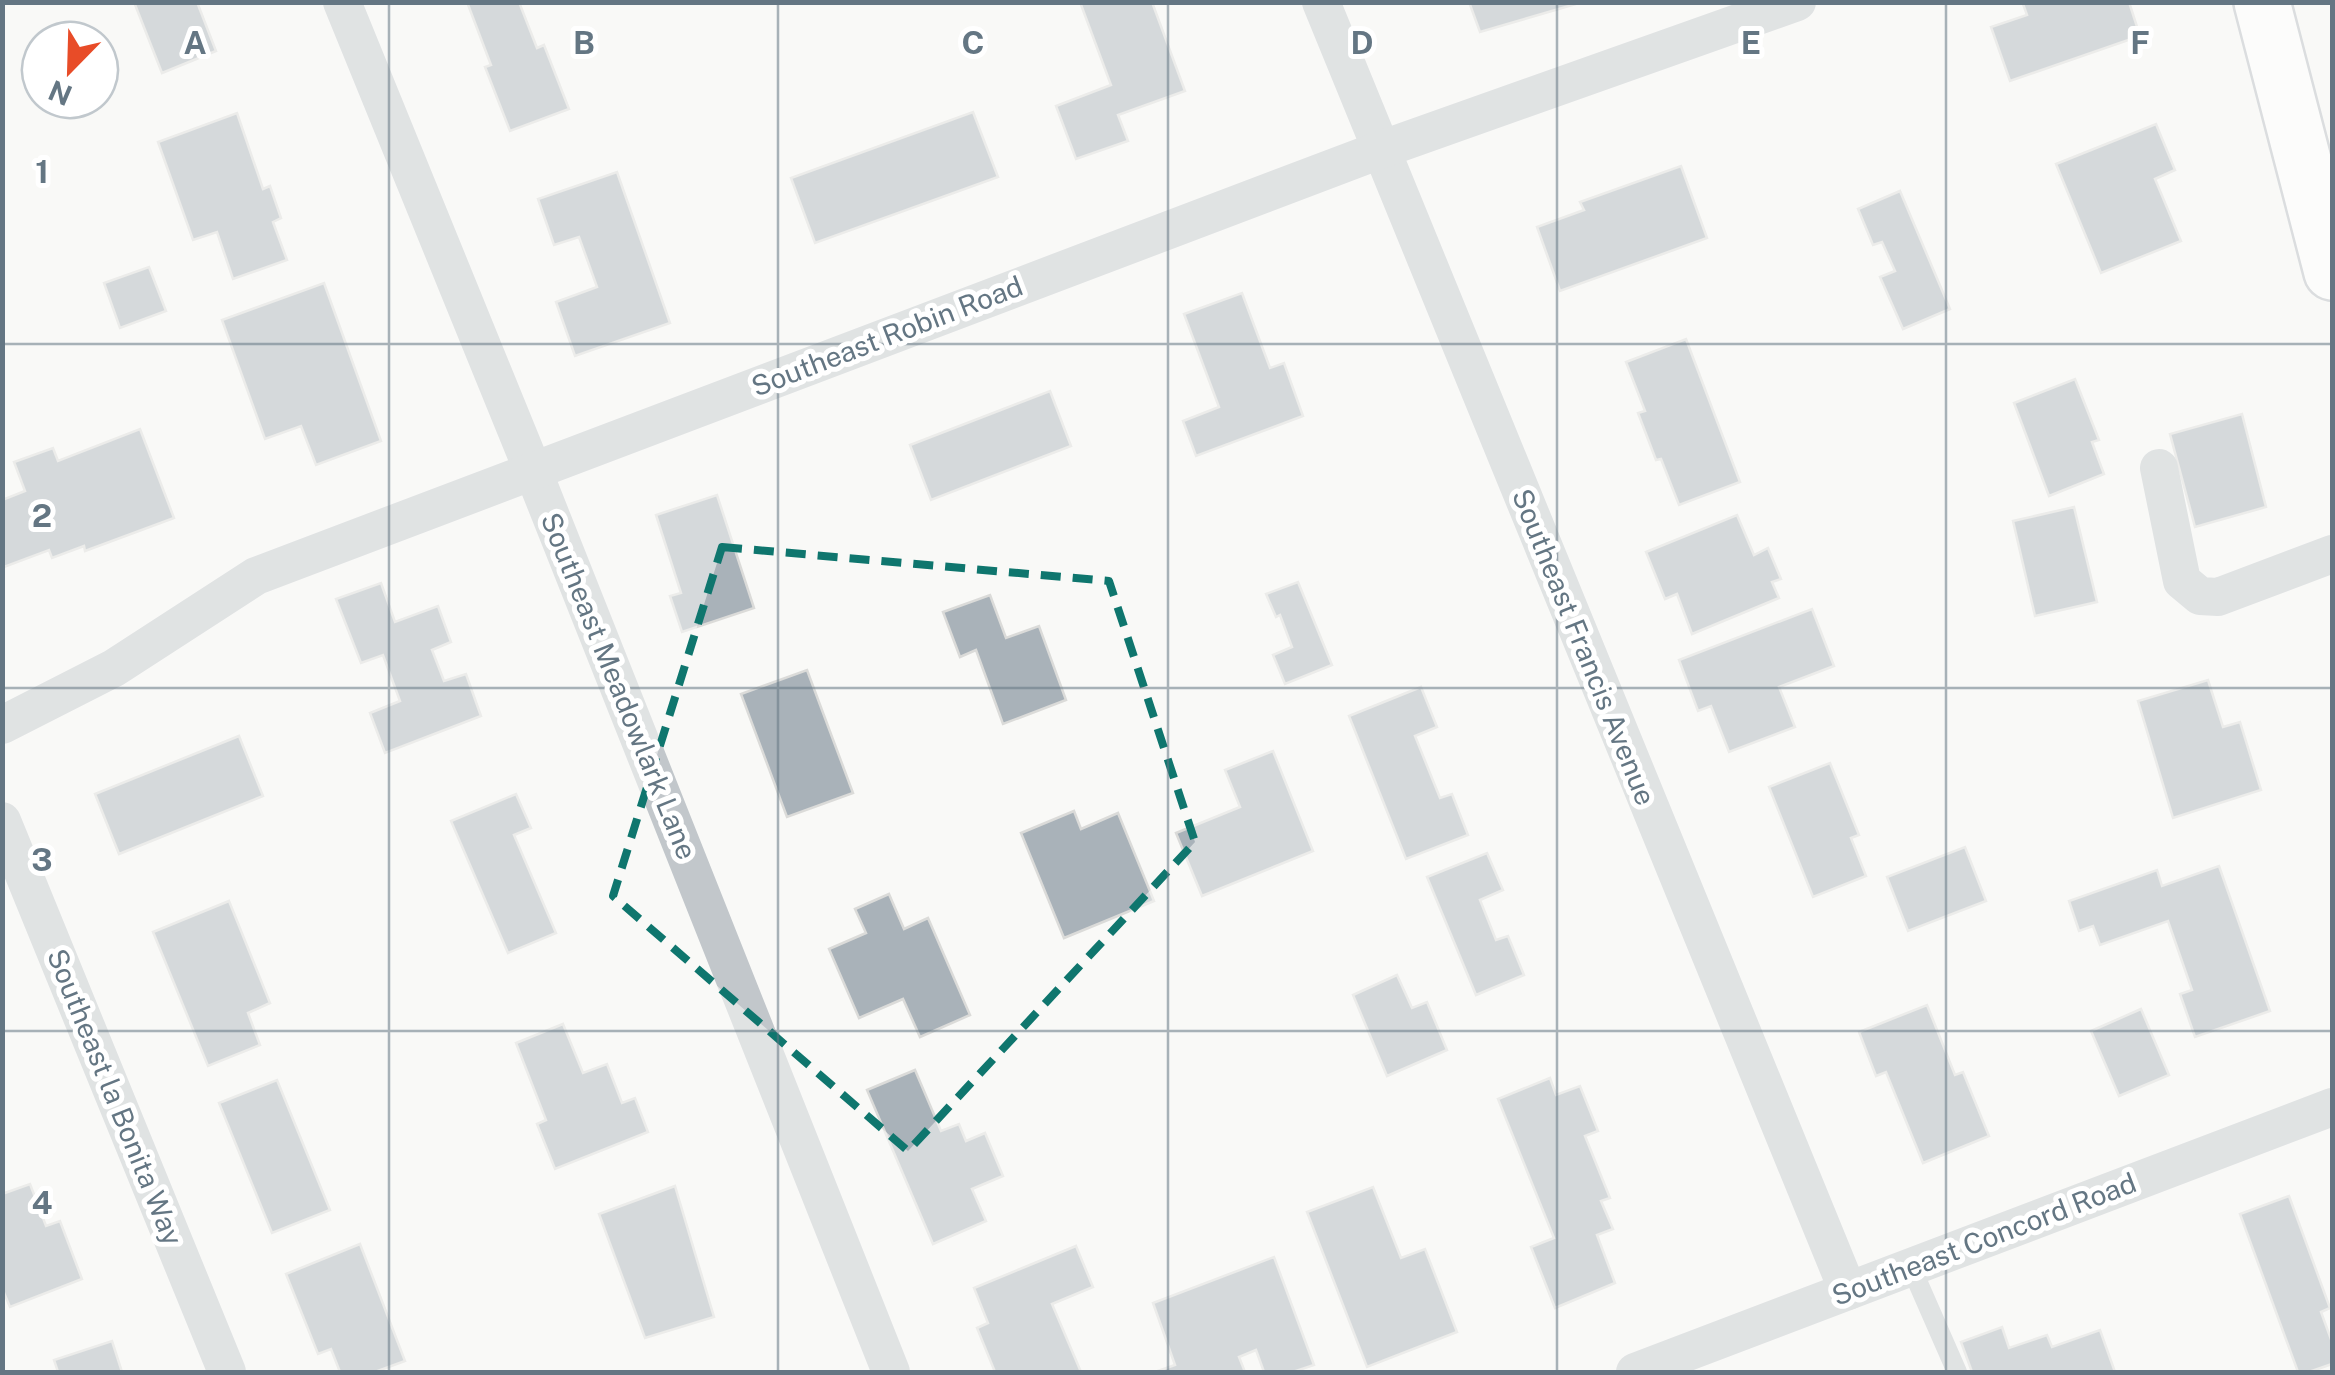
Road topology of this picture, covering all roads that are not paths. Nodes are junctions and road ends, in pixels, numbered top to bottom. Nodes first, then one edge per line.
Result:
1 (342, 2) edge
2 (1320, 2) edge
3 (1797, 2) edge
4 (2262, 2) edge
5 (1380, 150) junction
6 (2332, 272) edge
7 (2159, 468) dead end
8 (533, 471) junction
9 (2332, 554) edge
10 (2, 724) edge
11 (2, 821) edge
12 (2332, 1108) edge
13 (1911, 1267) junction
14 (1848, 1291) junction
15 (227, 1372) edge
16 (890, 1372) edge
17 (1636, 1372) edge
18 (1956, 1372) edge

1 - 8 street, Southeast Meadowlark Lane
2 - 5 street, Southeast Francis Avenue
3 - 5 street, Southeast Robin Road
4 - 6 main road
5 - 8 street, Southeast Robin Road
5 - 14 street, Southeast Francis Avenue
7 - 9 street
8 - 10 street, Southeast Robin Road
8 - 16 street, Southeast Meadowlark Lane
11 - 15 street, Southeast la Bonita Way
12 - 13 street, Southeast Concord Road
13 - 14 street, Southeast Concord Road
13 - 18 lane
14 - 17 street, Southeast Concord Road

